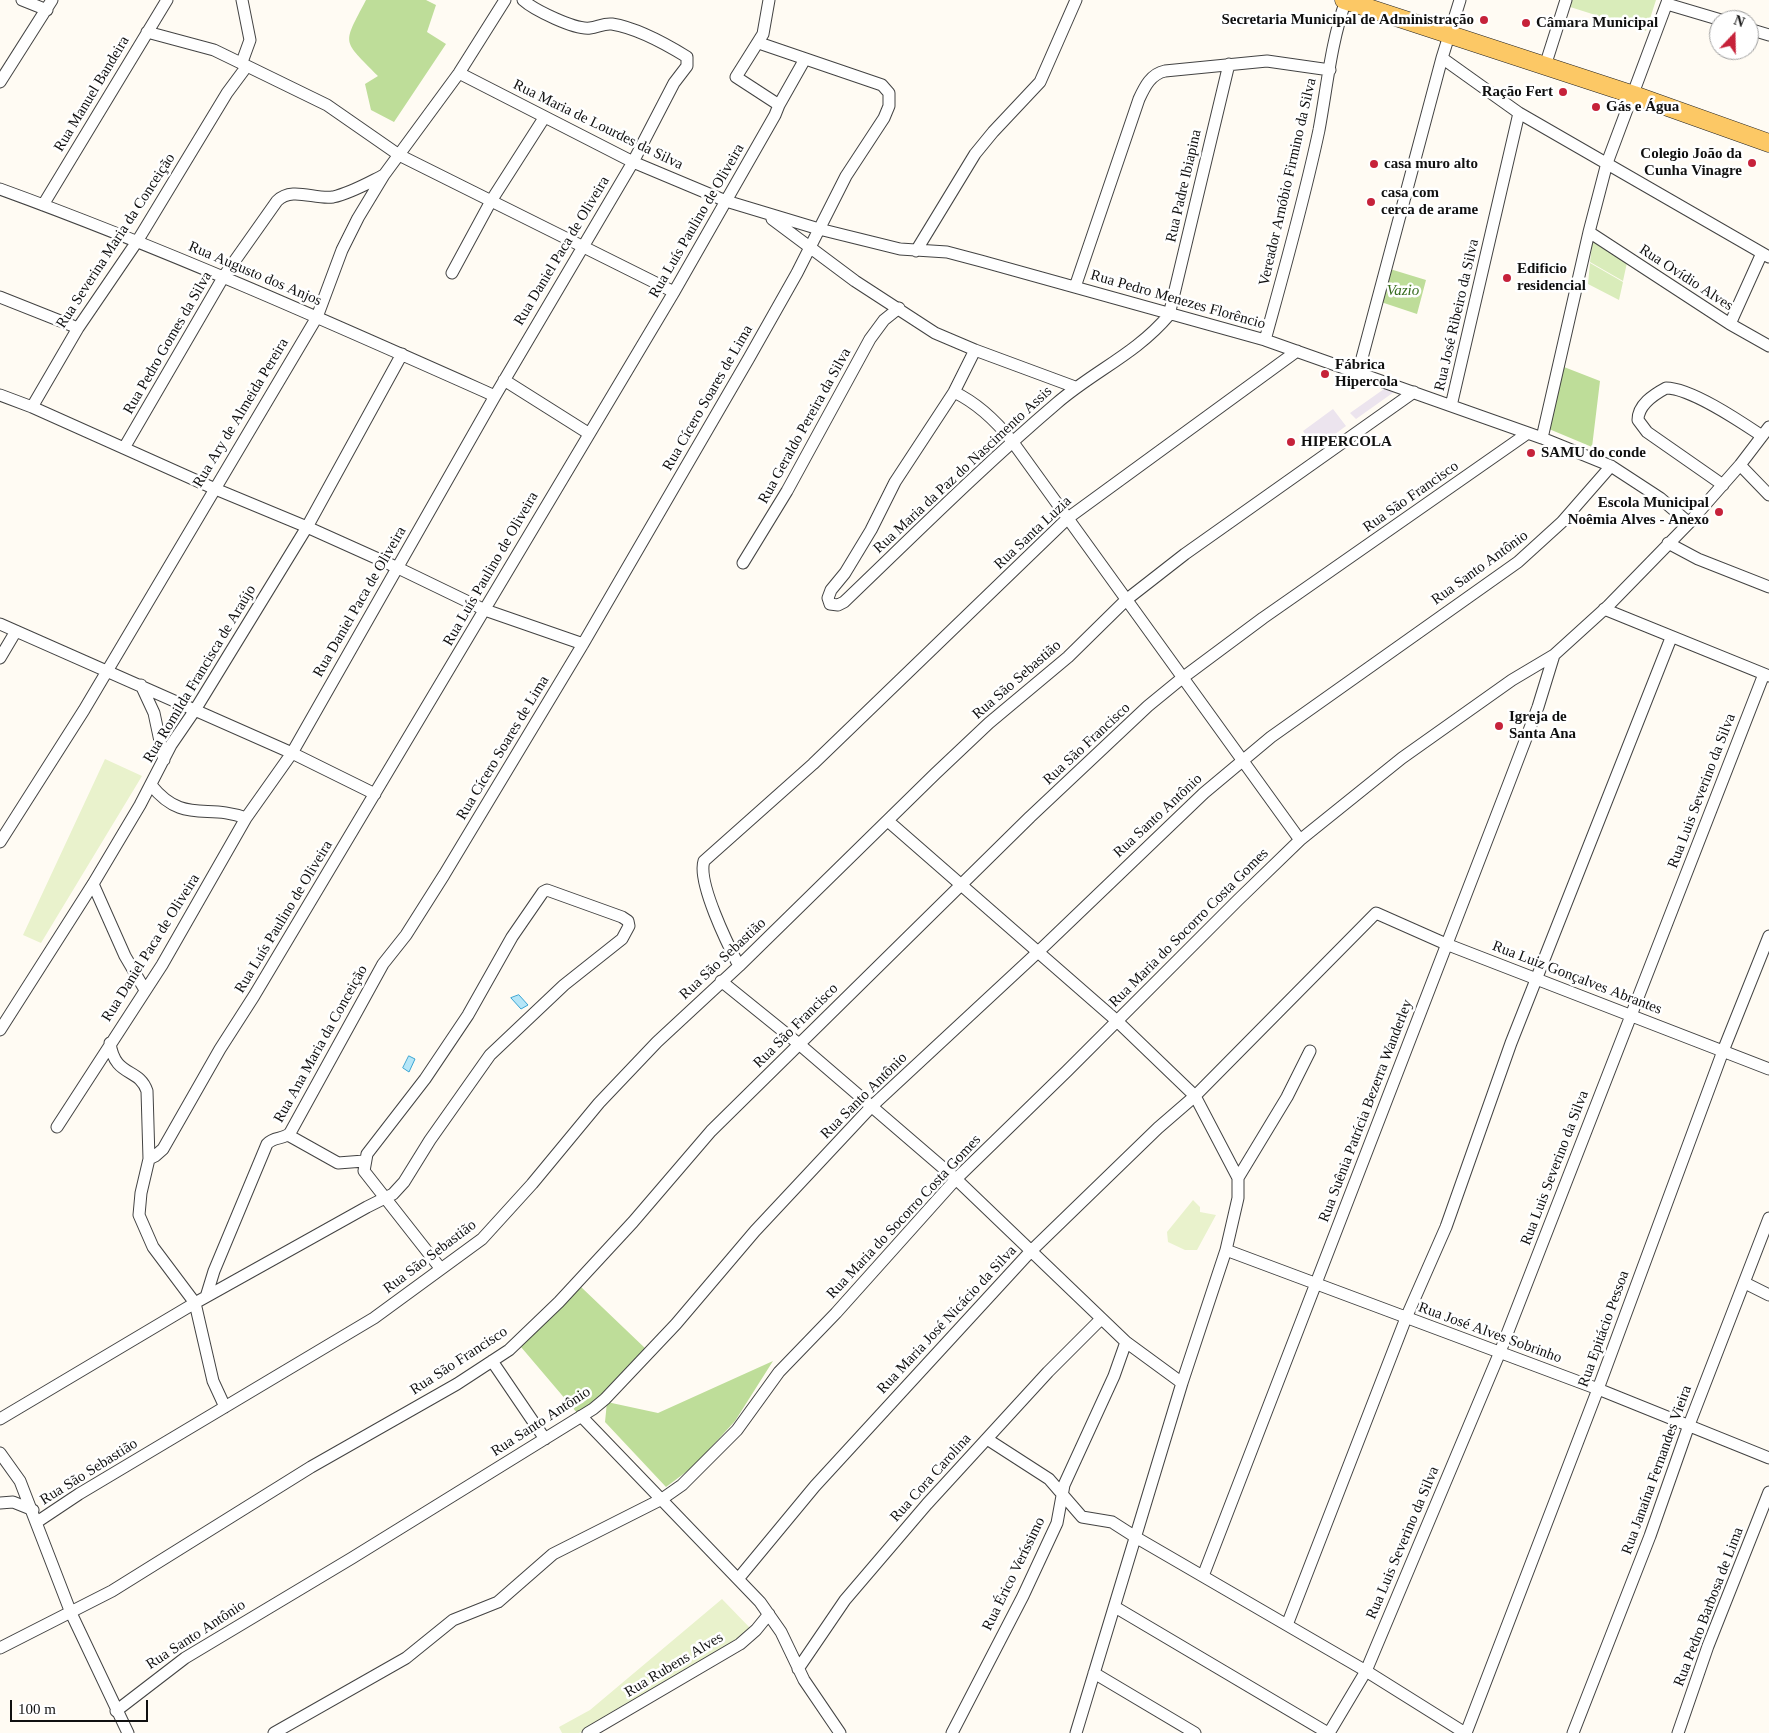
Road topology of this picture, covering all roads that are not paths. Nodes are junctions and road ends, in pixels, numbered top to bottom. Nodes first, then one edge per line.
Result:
1 (22, 0) edge
2 (167, 0) edge
3 (242, 0) edge
4 (505, 0) edge
5 (523, 0) edge
6 (769, 0) edge
7 (1076, 0) edge
8 (1345, 0) edge
9 (1460, 0) edge
10 (1566, 0) edge
11 (1667, 2) edge
12 (49, 5) edge
13 (1709, 16) edge
14 (147, 32) junction
15 (1448, 34) junction
16 (759, 43) junction
17 (1442, 58) junction
18 (804, 59) junction
19 (244, 64) junction
20 (1229, 64) junction
21 (1544, 66) junction
22 (1330, 70) junction
23 (459, 73) junction
24 (0, 82) edge
25 (1634, 95) junction
26 (779, 106) junction
27 (1519, 113) junction
28 (544, 118) junction
29 (1769, 143) edge
30 (399, 155) junction
31 (633, 162) junction
32 (1607, 163) junction
33 (384, 175) junction
34 (0, 189) edge
35 (491, 200) junction
36 (726, 201) junction
37 (43, 204) junction
38 (765, 213) junction
39 (819, 230) junction
40 (1589, 232) junction
41 (138, 240) junction
42 (582, 244) junction
43 (810, 247) junction
44 (916, 251) junction
45 (1766, 255) edge
46 (452, 272) dead end
47 (224, 276) junction
48 (1075, 287) junction
49 (674, 292) junction
50 (0, 297) edge
51 (899, 308) junction
52 (1169, 315) junction
53 (317, 317) junction
54 (1730, 324) junction
55 (78, 328) junction
56 (1266, 340) junction
57 (1769, 346) edge
58 (974, 350) junction
59 (1297, 351) junction
60 (402, 354) junction
61 (1358, 373) junction
62 (504, 380) junction
63 (1075, 387) junction
64 (954, 392) junction
65 (1414, 392) junction
66 (0, 395) edge
67 (494, 396) junction
68 (1451, 406) junction
69 (32, 407) junction
70 (1766, 432) edge
71 (588, 433) junction
72 (1528, 433) junction
73 (1542, 438) junction
74 (1012, 441) junction
75 (124, 448) junction
76 (1740, 465) junction
77 (1611, 466) junction
78 (1723, 485) junction
79 (213, 488) junction
80 (1769, 495) edge
81 (1068, 518) junction
82 (1689, 523) junction
83 (307, 527) junction
84 (1668, 543) junction
85 (743, 563) dead end
86 (396, 567) junction
87 (1769, 587) edge
88 (1126, 600) junction
89 (1604, 609) junction
90 (485, 610) junction
91 (0, 624) edge
92 (16, 631) junction
93 (1671, 638) junction
94 (583, 644) junction
95 (1554, 655) junction
96 (0, 658) edge
97 (107, 670) junction
98 (1766, 675) edge
99 (1181, 679) junction
100 (141, 685) junction
101 (195, 710) junction
102 (292, 752) junction
103 (164, 760) junction
104 (1241, 760) junction
105 (151, 785) junction
106 (374, 794) junction
107 (246, 818) junction
108 (888, 821) junction
109 (467, 836) joint
110 (1300, 840) junction
111 (0, 842) edge
112 (92, 884) junction
113 (961, 885) junction
114 (1376, 913) joint
115 (1769, 936) edge
116 (1446, 944) junction
117 (1038, 952) junction
118 (739, 966) junction
119 (1536, 979) junction
120 (721, 981) junction
121 (145, 990) junction
122 (1631, 1015) junction
123 (1118, 1021) junction
124 (0, 1030) edge
125 (110, 1043) junction
126 (800, 1044) junction
127 (1310, 1051) dead end
128 (1723, 1051) junction
129 (1769, 1069) edge
130 (1195, 1096) junction
131 (871, 1107) junction
132 (57, 1127) dead end
133 (288, 1135) junction
134 (149, 1159) junction
135 (364, 1161) junction
136 (1238, 1178) junction
137 (956, 1179) junction
138 (386, 1199) junction
139 (1769, 1218) edge
140 (1226, 1250) junction
141 (1030, 1252) junction
142 (441, 1269) junction
143 (1316, 1282) junction
144 (1745, 1283) junction
145 (1769, 1295) edge
146 (206, 1297) junction
147 (195, 1303) junction
148 (1406, 1318) junction
149 (1100, 1319) junction
150 (1126, 1342) junction
151 (1500, 1352) junction
152 (492, 1361) junction
153 (1182, 1383) junction
154 (1598, 1389) junction
155 (225, 1407) junction
156 (581, 1416) junction
157 (0, 1419) edge
158 (1689, 1425) junction
159 (545, 1439) junction
160 (987, 1439) junction
161 (0, 1453) edge
162 (1769, 1458) edge
163 (1769, 1492) edge
164 (1062, 1493) junction
165 (662, 1499) junction
166 (0, 1503) edge
167 (33, 1510) junction
168 (37, 1522) junction
169 (1136, 1538) junction
170 (1203, 1576) junction
171 (738, 1579) junction
172 (1115, 1607) junction
173 (71, 1613) junction
174 (768, 1614) junction
175 (1287, 1625) junction
176 (0, 1648) edge
177 (798, 1669) junction
178 (1366, 1671) junction
179 (1094, 1673) junction
180 (116, 1711) junction
181 (128, 1733) edge
182 (274, 1733) edge
183 (588, 1733) edge
184 (840, 1733) edge
185 (952, 1733) edge
186 (1076, 1733) edge
187 (1195, 1733) edge
188 (1328, 1733) edge
189 (1466, 1733) edge
190 (1573, 1733) edge
191 (1678, 1733) edge

1 - 12 street
2 - 14 street, Rua Manuel Bandeira
3 - 19 street, Rua Severina Maria da Conceição
4 - 23 street, Rua Ary de Almeida Pereira
5 - 31 street, Rua Daniel Paca de Oliveira
6 - 16 street
7 - 44 street
8 - 15 main road
8 - 22 street, Vereador Arnóbio Firmino da Silva
9 - 15 street
10 - 21 street
11 - 13 street
11 - 25 street
12 - 24 street
14 - 19 street
14 - 37 street, Rua Manuel Bandeira
15 - 17 street
15 - 21 main road
16 - 18 street, Rua Cícero Soares de Lima
16 - 26 street
17 - 27 street
17 - 61 street
18 - 26 street, Rua Luís Paulino de Oliveira
18 - 39 street, Rua Cícero Soares de Lima
19 - 30 street
19 - 41 street, Rua Severina Maria da Conceição
20 - 22 street
20 - 48 street
20 - 52 street, Rua Padre Ibiapina
21 - 25 main road
22 - 56 street, Vereador Arnóbio Firmino da Silva
23 - 28 street, Rua Maria de Lourdes da Silva
23 - 30 street, Rua Ary de Almeida Pereira
25 - 29 main road
25 - 32 street
26 - 36 street, Rua Luís Paulino de Oliveira
27 - 32 street
27 - 68 street, Rua José Ribeiro da Silva
28 - 31 street, Rua Maria de Lourdes da Silva
28 - 35 street
30 - 33 street, Rua Ary de Almeida Pereira
30 - 35 street
31 - 36 street, Rua Maria de Lourdes da Silva
31 - 42 street, Rua Daniel Paca de Oliveira
32 - 40 street
32 - 45 street
33 - 47 street, Rua Pedro Gomes da Silva
33 - 53 street, Rua Ary de Almeida Pereira
34 - 37 street, Rua Augusto dos Anjos
35 - 42 street
35 - 46 street
36 - 38 street, Rua Pedro Menezes Florêncio
36 - 49 street, Rua Luís Paulino de Oliveira
37 - 41 street, Rua Augusto dos Anjos
38 - 39 street, Rua Pedro Menezes Florêncio
38 - 43 street
39 - 43 street, Rua Cícero Soares de Lima
39 - 44 street, Rua Pedro Menezes Florêncio
40 - 54 street, Rua Ovídio Alves
40 - 73 street
41 - 47 street, Rua Augusto dos Anjos
41 - 55 street, Rua Severina Maria da Conceição
42 - 49 street
42 - 62 street, Rua Daniel Paca de Oliveira
43 - 51 street
43 - 94 street, Rua Cícero Soares de Lima
44 - 48 street, Rua Pedro Menezes Florêncio
45 - 54 street
47 - 53 street, Rua Augusto dos Anjos
47 - 75 street, Rua Pedro Gomes da Silva
48 - 52 street, Rua Pedro Menezes Florêncio
49 - 71 street, Rua Luís Paulino de Oliveira
50 - 55 street
51 - 58 street
51 - 85 street, Rua Geraldo Pereira da Silva
52 - 56 street, Rua Pedro Menezes Florêncio
52 - 63 street, Rua Maria da Paz do Nascimento Assis
53 - 60 street, Rua Augusto dos Anjos
53 - 79 street, Rua Ary de Almeida Pereira
54 - 57 street, Rua Ovídio Alves
55 - 69 street, Rua Severina Maria da Conceição
56 - 59 street, Rua Pedro Menezes Florêncio
58 - 63 street
58 - 64 street
59 - 61 street, Rua Pedro Menezes Florêncio
59 - 81 street, Rua Santa Luzia
60 - 67 street, Rua Augusto dos Anjos
60 - 83 street, Rua Romilda Francisca de Araújo
61 - 65 street, Rua Pedro Menezes Florêncio
62 - 67 street, Rua Daniel Paca de Oliveira
62 - 71 street
63 - 74 street, Rua Maria da Paz do Nascimento Assis
64 - 74 street
64 - 74 street, Rua Maria da Paz do Nascimento Assis
65 - 68 street, Rua Pedro Menezes Florêncio
65 - 88 street, Rua São Sebastião
66 - 69 street
67 - 86 street, Rua Daniel Paca de Oliveira
68 - 72 street, Rua Pedro Menezes Florêncio
69 - 75 street
70 - 76 street, Rua Maria do Socorro Costa Gomes
70 - 78 street
71 - 90 street, Rua Luís Paulino de Oliveira
72 - 73 street, Rua Pedro Menezes Florêncio
72 - 99 street, Rua São Francisco
73 - 77 street, Rua Pedro Menezes Florêncio
74 - 81 street
75 - 79 street
76 - 78 street, Rua Maria do Socorro Costa Gomes
76 - 80 street
77 - 82 street, Rua Pedro Menezes Florêncio
77 - 104 street, Rua Santo Antônio
78 - 82 street, Rua Maria do Socorro Costa Gomes
79 - 83 street
79 - 97 street, Rua Ary de Almeida Pereira
81 - 88 street
81 - 118 street, Rua Santa Luzia
82 - 84 street, Rua Maria do Socorro Costa Gomes
83 - 86 street
83 - 101 street, Rua Romilda Francisca de Araújo
84 - 87 street
84 - 89 street, Rua Maria do Socorro Costa Gomes
86 - 90 street
86 - 102 street, Rua Daniel Paca de Oliveira
88 - 99 street
88 - 108 street, Rua São Sebastião
89 - 93 street
89 - 95 street, Rua Maria do Socorro Costa Gomes
90 - 94 street
90 - 106 street, Rua Luís Paulino de Oliveira
91 - 92 street
92 - 96 street
92 - 97 street
93 - 98 street
93 - 119 street
94 - 109 street, Rua Cícero Soares de Lima
95 - 110 street, Rua Maria do Socorro Costa Gomes
95 - 116 street, Rua Suênia Patrícia Bezerra Wanderley
97 - 100 street
97 - 111 street, Rua Ary de Almeida Pereira
98 - 122 street, Rua Luis Severino da Silva
99 - 104 street
99 - 113 street, Rua São Francisco
100 - 101 street
100 - 103 street
101 - 102 street
101 - 103 street, Rua Romilda Francisca de Araújo
102 - 106 street
102 - 107 street, Rua Daniel Paca de Oliveira
103 - 105 street, Rua Romilda Francisca de Araújo
104 - 110 street
104 - 117 street, Rua Santo Antônio
105 - 107 street
105 - 112 street, Rua Romilda Francisca de Araújo
106 - 134 street, Rua Luís Paulino de Oliveira
107 - 121 street, Rua Daniel Paca de Oliveira
108 - 113 street
108 - 118 street, Rua São Sebastião
109 - 133 street, Rua Ana Maria da Conceição
110 - 123 street, Rua Maria do Socorro Costa Gomes
112 - 121 street
112 - 124 street, Rua Romilda Francisca de Araújo
113 - 117 street
113 - 126 street, Rua São Francisco
114 - 116 street, Rua Luiz Gonçalves Abrantes
114 - 130 street, Rua Maria José Nicácio da Silva
115 - 128 street, Rua Epitácio Pessoa
116 - 119 street, Rua Luiz Gonçalves Abrantes
116 - 143 street, Rua Suênia Patrícia Bezerra Wanderley
117 - 123 street
117 - 131 street, Rua Santo Antônio
118 - 120 street, Rua São Sebastião
119 - 122 street, Rua Luiz Gonçalves Abrantes
119 - 148 street
120 - 126 street
120 - 142 street, Rua São Sebastião
121 - 125 street, Rua Daniel Paca de Oliveira
122 - 128 street, Rua Luiz Gonçalves Abrantes
122 - 151 street, Rua Luis Severino da Silva
123 - 130 street
123 - 137 street, Rua Maria do Socorro Costa Gomes
125 - 132 street, Rua Daniel Paca de Oliveira
125 - 134 street
126 - 131 street
126 - 152 street, Rua São Francisco
127 - 136 street
128 - 129 street, Rua Luiz Gonçalves Abrantes
128 - 154 street, Rua Epitácio Pessoa
130 - 136 street
130 - 141 street, Rua Maria José Nicácio da Silva
131 - 137 street
131 - 156 street, Rua Santo Antônio
133 - 135 street
133 - 146 street, Rua Ana Maria da Conceição
134 - 147 street
135 - 138 street
135 - 138 street
136 - 140 street
137 - 141 street
137 - 165 street, Rua Maria do Socorro Costa Gomes
138 - 142 street
138 - 146 street
139 - 144 street, Rua Janaína Fernandes Vieira
140 - 143 street, Rua José Alves Sobrinho
140 - 153 street
141 - 149 street
141 - 171 street, Rua Maria José Nicácio da Silva
142 - 155 street, Rua São Sebastião
143 - 148 street, Rua José Alves Sobrinho
143 - 170 street, Rua Suênia Patrícia Bezerra Wanderley
144 - 145 street
144 - 158 street, Rua Janaína Fernandes Vieira
146 - 147 street
147 - 155 street
147 - 157 street
148 - 151 street, Rua José Alves Sobrinho
148 - 175 street
149 - 150 street
149 - 160 street, Rua Cora Carolina
150 - 153 street
150 - 164 street, Rua Érico Veríssimo
151 - 154 street, Rua José Alves Sobrinho
151 - 178 street, Rua Luis Severino da Silva
152 - 159 street
152 - 173 street, Rua São Francisco
153 - 169 street
154 - 158 street, Rua José Alves Sobrinho
154 - 189 street, Rua Epitácio Pessoa
155 - 168 street, Rua São Sebastião
156 - 159 street, Rua Santo Antônio
156 - 165 street
158 - 162 street, Rua José Alves Sobrinho
158 - 190 street, Rua Janaína Fernandes Vieira
159 - 180 street, Rua Santo Antônio
160 - 164 street
160 - 177 street, Rua Cora Carolina
161 - 167 street
163 - 191 street, Rua Pedro Barbosa de Lima
164 - 169 street
164 - 185 street, Rua Érico Veríssimo
165 - 171 street
165 - 182 street, Rua Maria do Socorro Costa Gomes
166 - 167 street
167 - 168 street
168 - 173 street
169 - 170 street
169 - 172 street
170 - 175 street
171 - 174 street
172 - 179 street
172 - 188 street
173 - 176 street, Rua São Francisco
173 - 180 street
174 - 177 street
174 - 183 street, Rua Rubens Alves
175 - 178 street
177 - 184 street
178 - 188 street, Rua Luis Severino da Silva
178 - 189 street
179 - 186 street
179 - 187 street
180 - 181 street

